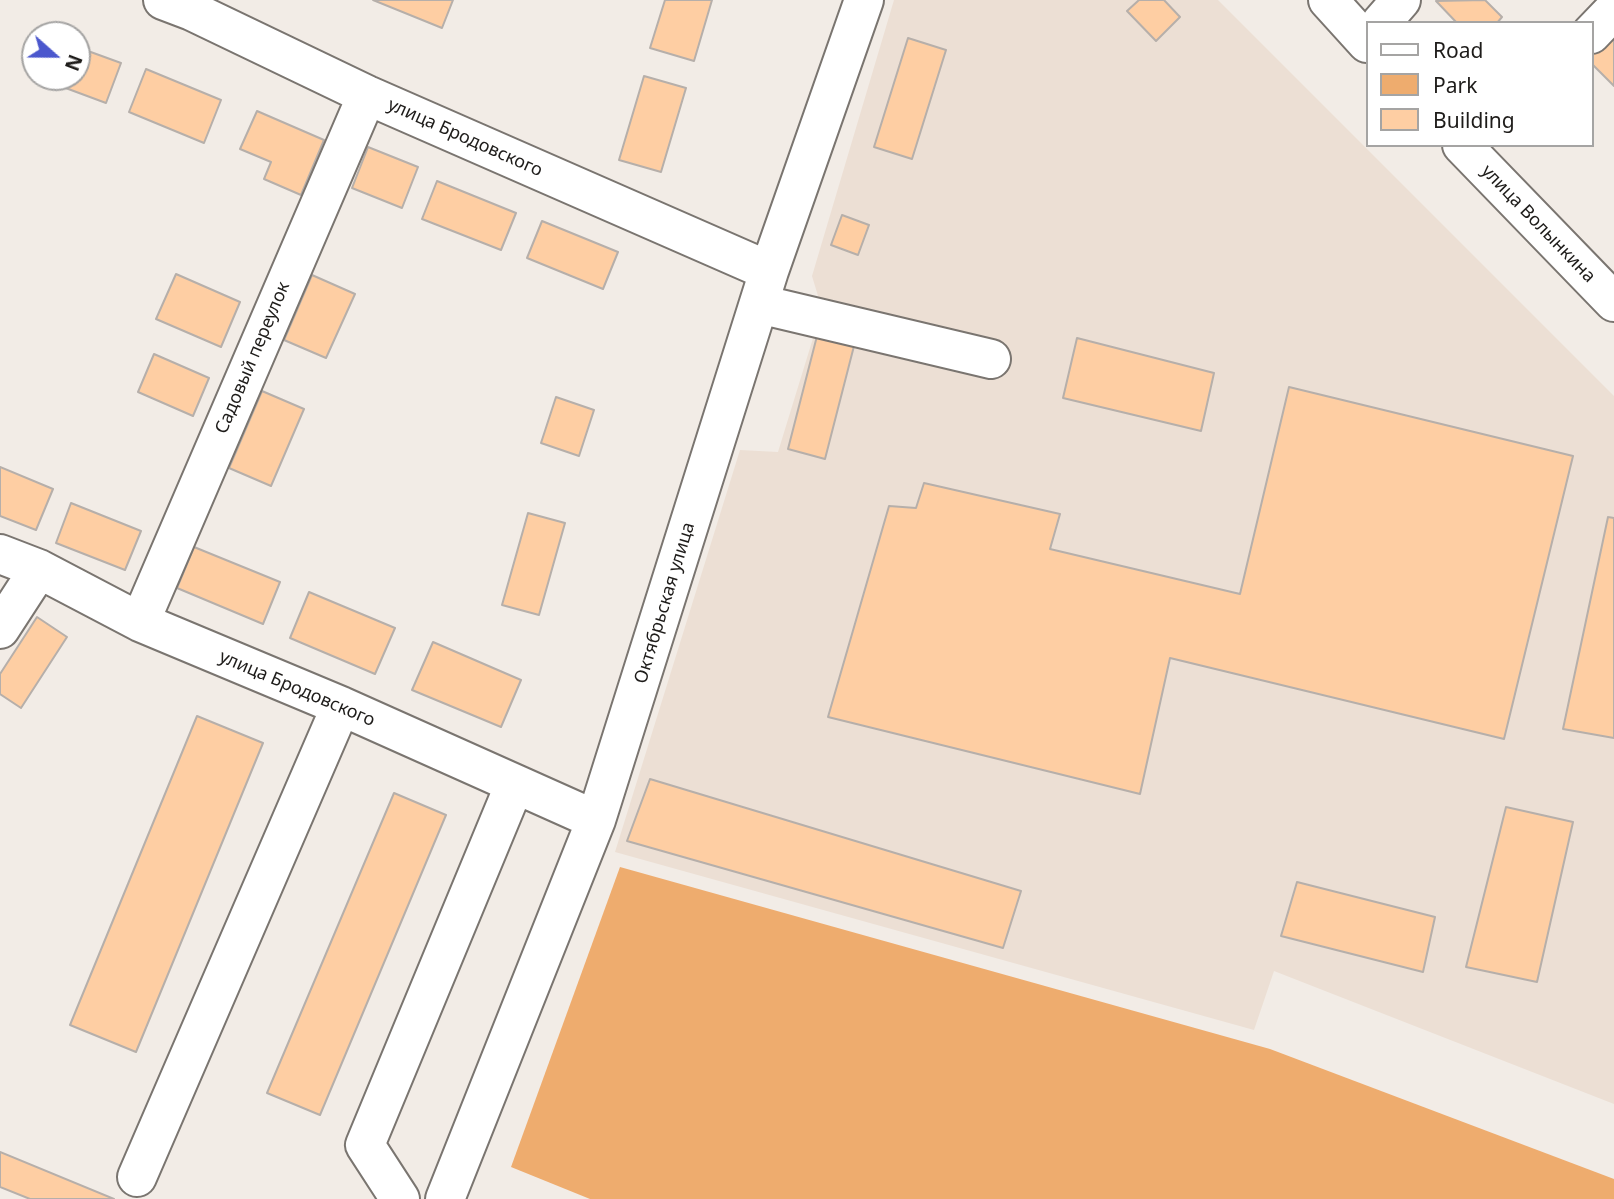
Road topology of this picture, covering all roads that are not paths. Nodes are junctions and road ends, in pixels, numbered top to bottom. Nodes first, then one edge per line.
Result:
1 (163, 0) edge
2 (863, 0) edge
3 (1328, 0) edge
4 (1401, 0) edge
5 (1614, 10) edge
6 (1383, 21) edge
7 (1593, 32) edge
8 (1366, 33) edge
9 (367, 95) junction
10 (1474, 150) edge
11 (764, 287) junction
12 (1614, 302) edge
13 (991, 359) dead end
14 (0, 554) edge
15 (39, 569) junction
16 (140, 622) junction
17 (0, 629) edge
18 (341, 706) junction
19 (514, 786) junction
20 (596, 820) junction
21 (137, 1177) dead end
22 (400, 1199) edge
23 (445, 1199) edge

1 - 9 street, улица Бродовского
2 - 11 street, Октябрьская улица
3 - 8 street
4 - 6 street
5 - 7 street
9 - 11 street, улица Бродовского
9 - 16 street, Садовый переулок
10 - 12 street, улица Волынкина
11 - 13 street, улица Бродовского
11 - 20 street, Октябрьская улица
14 - 15 street, улица Бродовского
15 - 16 street, улица Бродовского
15 - 17 street
16 - 18 street, улица Бродовского
18 - 19 street, улица Бродовского
18 - 21 street
19 - 20 street, улица Бродовского
19 - 22 street
20 - 23 street, Октябрьская улица

